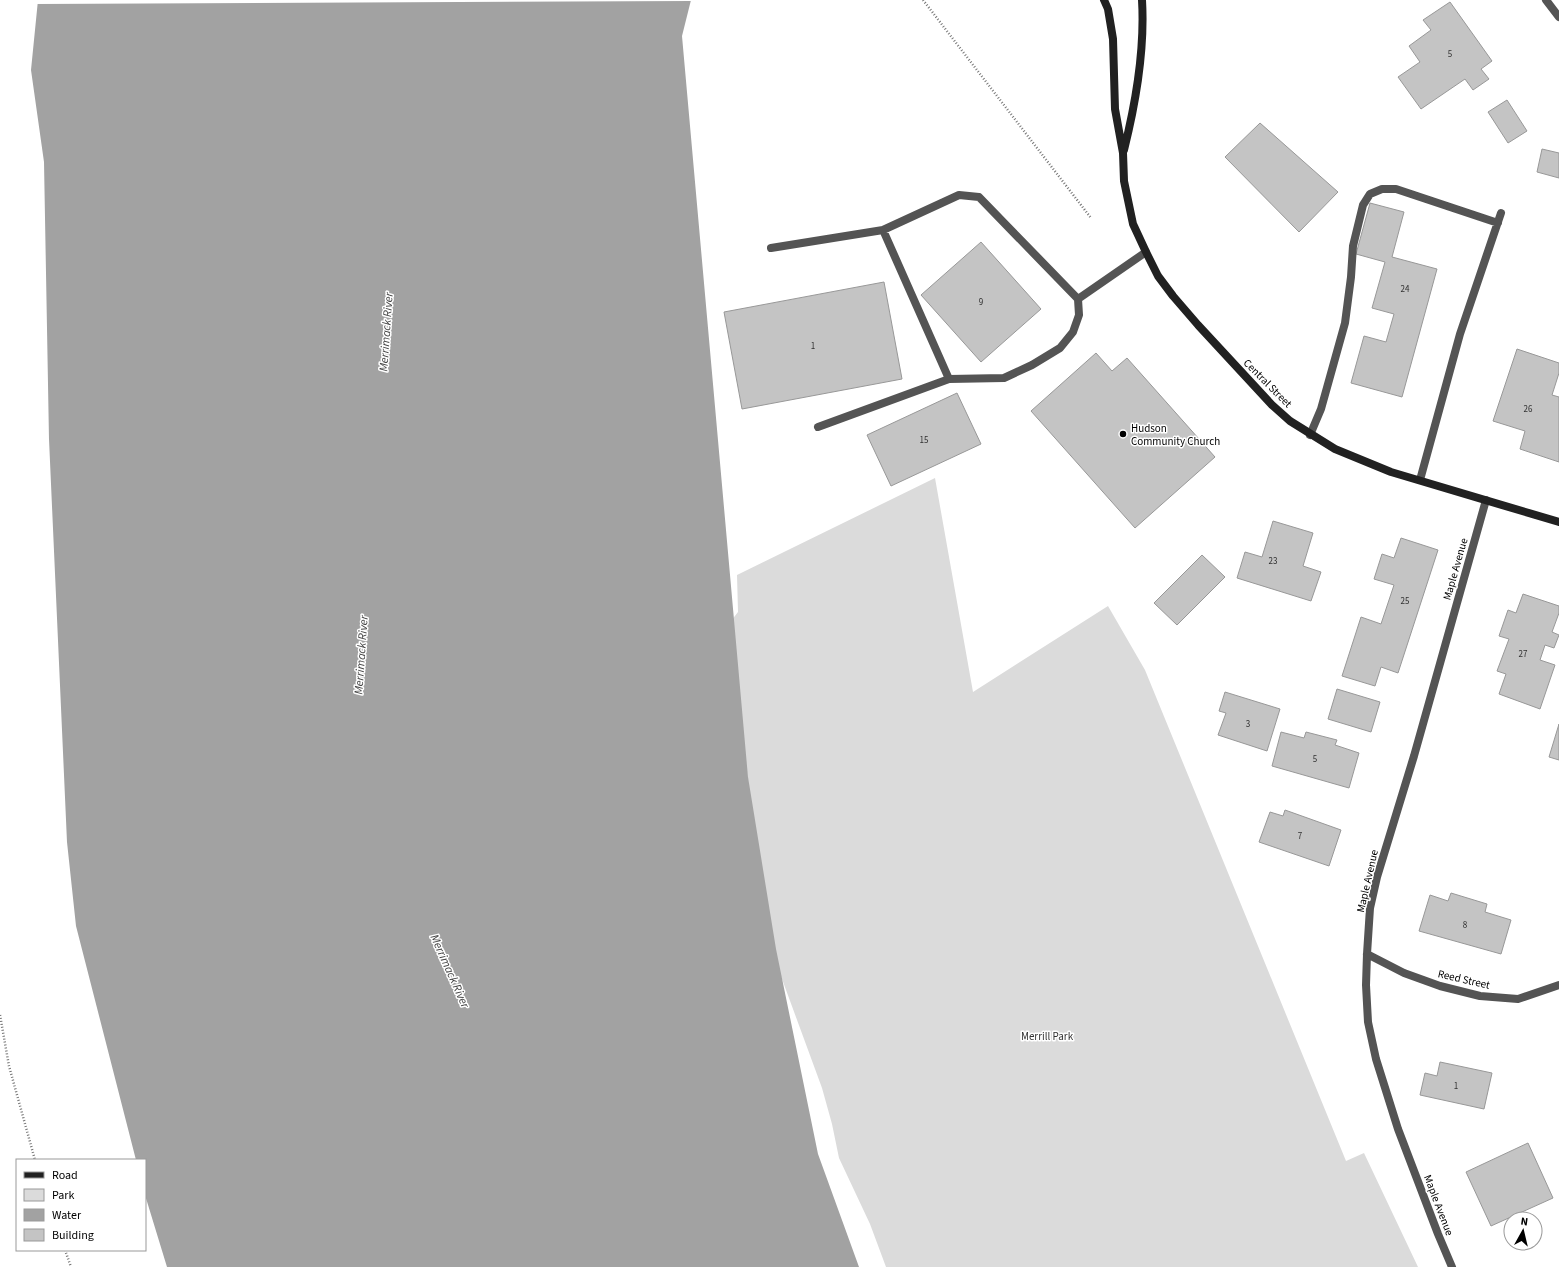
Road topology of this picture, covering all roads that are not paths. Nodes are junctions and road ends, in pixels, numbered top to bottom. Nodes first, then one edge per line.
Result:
1 (1104, 0) edge
2 (1142, 0) edge
3 (1546, 0) edge
4 (1559, 17) edge
5 (1123, 153) junction
6 (1501, 213) dead end
7 (1498, 224) junction
8 (883, 230) junction
9 (771, 248) dead end
10 (1146, 252) junction
11 (1078, 300) junction
12 (949, 379) junction
13 (818, 427) dead end
14 (1310, 435) junction
15 (1420, 480) junction
16 (1486, 500) junction
17 (1559, 522) edge
18 (1367, 954) junction
19 (1559, 985) edge
20 (1452, 1267) edge

1 - 5 main road
2 - 5 main road
3 - 4 street
5 - 10 main road, Central Street
6 - 7 street
7 - 14 street
7 - 15 street
8 - 9 street
8 - 11 street
8 - 12 street
10 - 11 street
10 - 14 main road, Central Street
11 - 12 street
12 - 13 street
14 - 15 main road, Central Street
15 - 16 main road, Central Street
16 - 17 main road, Central Street
16 - 18 street, Maple Avenue
18 - 19 street, Reed Street
18 - 20 street, Maple Avenue

